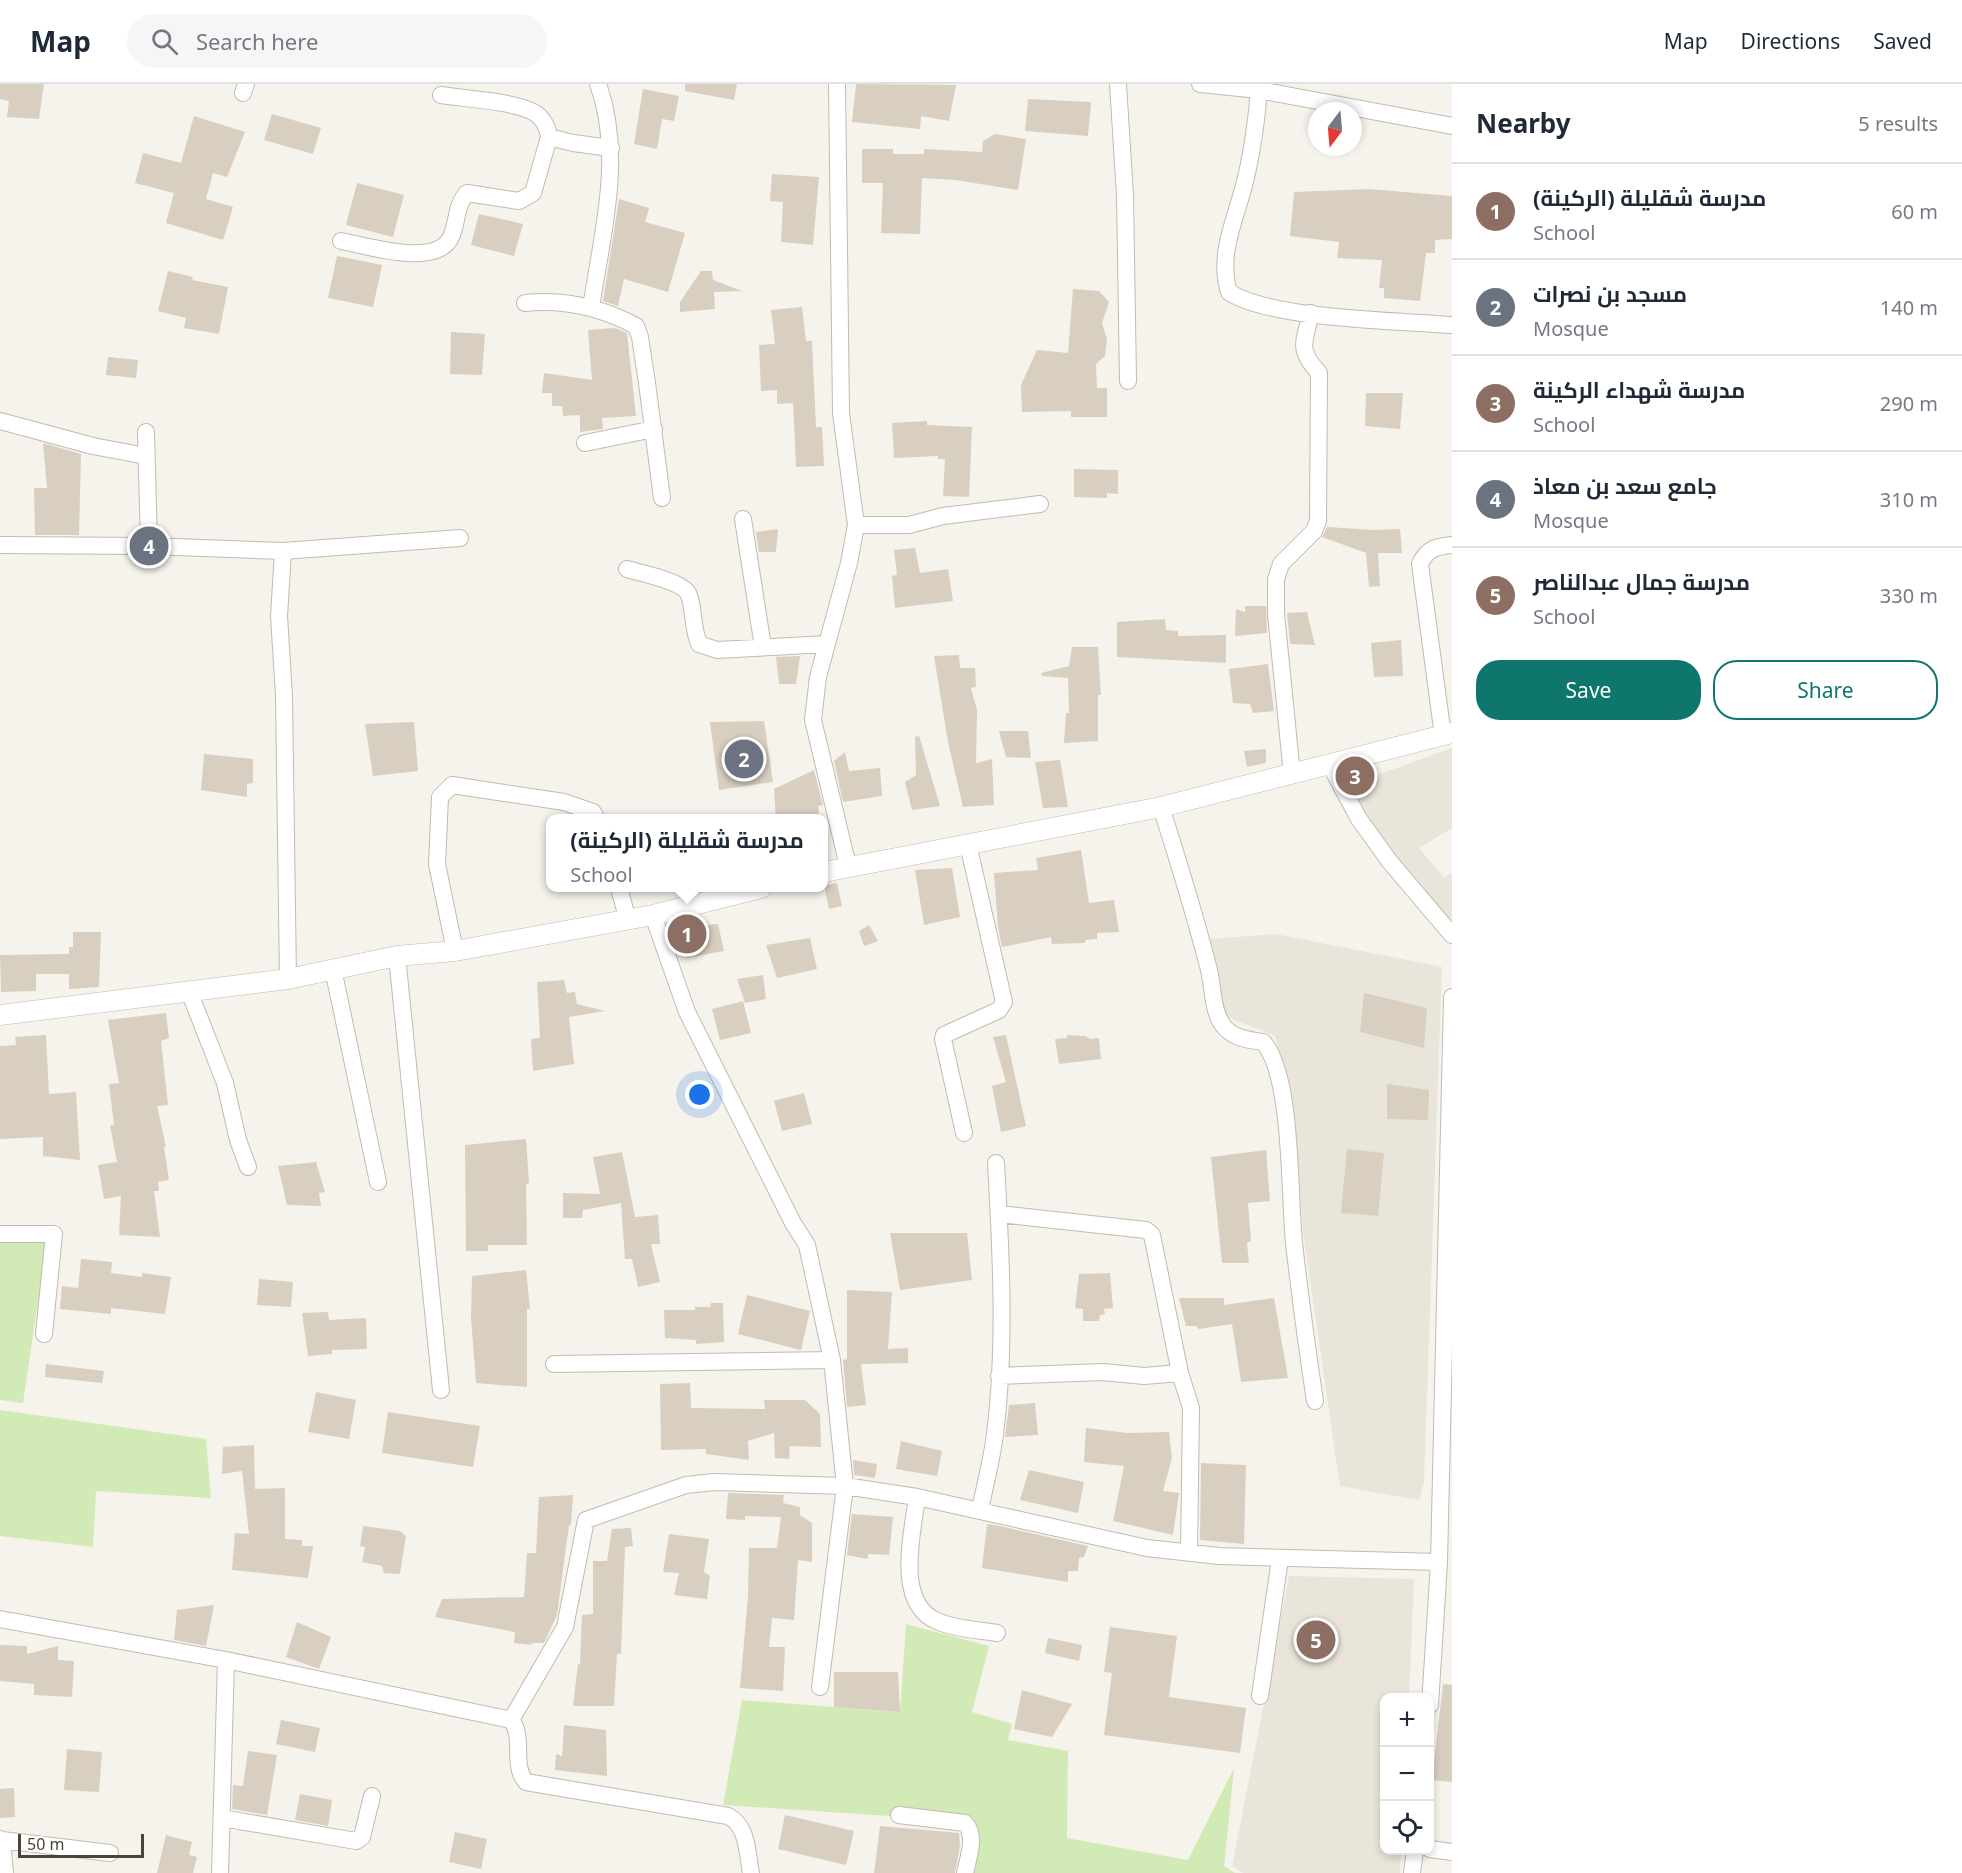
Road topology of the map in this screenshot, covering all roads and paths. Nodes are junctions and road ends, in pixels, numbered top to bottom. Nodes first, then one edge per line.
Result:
1 (598, 84) edge
2 (837, 84) edge
3 (1118, 84) edge
4 (1200, 84) edge
5 (1259, 87) edge
6 (441, 95) dead end
7 (1452, 126) edge
8 (549, 137) junction
9 (611, 148) junction
10 (341, 241) dead end
11 (525, 303) dead end
12 (591, 309) junction
13 (1311, 313) junction
14 (1452, 325) edge
15 (1128, 381) dead end
16 (0, 421) edge
17 (654, 429) junction
18 (146, 432) dead end
19 (585, 443) dead end
20 (146, 456) junction
21 (662, 498) dead end
22 (1040, 504) dead end
23 (743, 519) dead end
24 (856, 525) junction
25 (460, 538) dead end
26 (0, 545) edge
27 (1452, 545) edge
28 (149, 546) junction
29 (283, 551) junction
30 (627, 569) dead end
31 (827, 644) junction
32 (764, 647) junction
33 (1448, 734) edge
34 (1330, 765) junction
35 (1292, 775) junction
36 (1161, 807) junction
37 (594, 814) edge
38 (968, 844) junction
39 (848, 866) junction
40 (828, 871) edge
41 (620, 892) edge
42 (745, 892) edge
43 (653, 915) junction
44 (627, 917) junction
45 (1452, 935) edge
46 (455, 951) junction
47 (397, 956) junction
48 (333, 969) junction
49 (288, 979) junction
50 (189, 991) junction
51 (1452, 997) edge
52 (0, 1015) edge
53 (964, 1133) dead end
54 (996, 1163) dead end
55 (248, 1167) dead end
56 (378, 1182) dead end
57 (999, 1214) junction
58 (0, 1234) edge
59 (45, 1334) dead end
60 (832, 1360) junction
61 (554, 1364) dead end
62 (1180, 1373) junction
63 (999, 1377) junction
64 (441, 1390) dead end
65 (1315, 1401) dead end
66 (845, 1486) junction
67 (916, 1497) junction
68 (980, 1510) junction
69 (1189, 1553) junction
70 (1280, 1559) junction
71 (1439, 1562) junction
72 (0, 1619) edge
73 (997, 1633) dead end
74 (226, 1660) junction
75 (820, 1687) dead end
76 (1431, 1693) edge
77 (1260, 1696) dead end
78 (511, 1720) junction
79 (372, 1796) dead end
80 (899, 1815) dead end
81 (222, 1818) junction
82 (1, 1839) edge
83 (1434, 1850) edge
84 (1452, 1852) edge
85 (110, 1853) dead end
86 (1414, 1855) edge
87 (4, 1873) edge
88 (220, 1873) edge
89 (751, 1873) edge
90 (965, 1873) edge
91 (1412, 1873) edge

1 - 9 street
2 - 24 street
3 - 15 street
4 - 5 street
5 - 7 street
5 - 13 street
6 - 8 street
8 - 9 street
8 - 10 street
9 - 12 street
11 - 12 street
12 - 17 street
13 - 14 street
13 - 35 street
16 - 20 street
17 - 19 street
17 - 21 street
18 - 20 street
20 - 28 street
22 - 24 street
23 - 32 street
24 - 31 street
25 - 29 street
26 - 28 street
27 - 33 street
28 - 29 street
29 - 49 street
30 - 32 street
31 - 32 street
31 - 39 street
33 - 34 street
34 - 35 street
34 - 45 street
35 - 36 street
36 - 38 street
36 - 65 street
37 - 46 street
38 - 39 street
38 - 53 street
39 - 40 street
41 - 44 street
42 - 43 street
43 - 44 street
43 - 60 street
44 - 46 street
46 - 47 street
47 - 48 street
47 - 64 street
48 - 49 street
48 - 56 street
49 - 50 street
50 - 52 street
50 - 55 street
51 - 71 street
54 - 57 street
57 - 62 street
57 - 63 street
58 - 59 street
60 - 61 street
60 - 66 street
62 - 63 street
62 - 69 street
63 - 68 street
66 - 67 street
66 - 75 street
66 - 78 street
67 - 68 street
67 - 73 street
68 - 69 street
69 - 70 street
70 - 71 street
70 - 77 street
71 - 76 street
72 - 74 street
74 - 78 street
74 - 81 street
78 - 89 street
79 - 81 street
80 - 90 street
81 - 88 street
82 - 85 street
82 - 87 street
83 - 84 street
86 - 91 street

